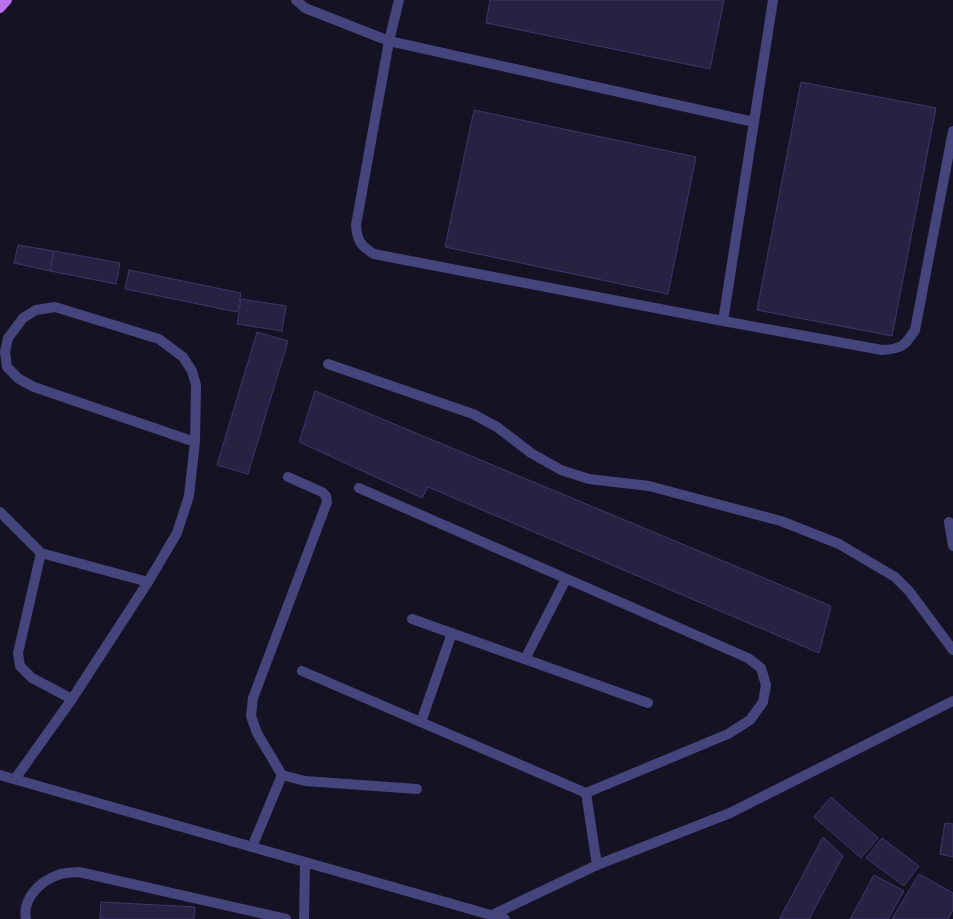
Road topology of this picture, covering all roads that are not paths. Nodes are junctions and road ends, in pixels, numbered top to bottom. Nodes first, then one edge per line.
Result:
1 (7, 0) edge
2 (296, 0) edge
3 (398, 0) edge
4 (773, 0) edge
5 (0, 8) edge
6 (389, 41) junction
7 (754, 122) junction
8 (953, 131) edge
9 (723, 321) junction
10 (328, 364) dead end
11 (195, 442) junction
12 (288, 477) dead end
13 (359, 488) dead end
14 (0, 512) edge
15 (949, 522) dead end
16 (953, 546) edge
17 (41, 553) junction
18 (566, 579) junction
19 (148, 582) junction
20 (412, 619) dead end
21 (452, 633) junction
22 (953, 650) edge
23 (525, 659) junction
24 (302, 671) dead end
25 (72, 699) junction
26 (953, 700) edge
27 (648, 703) dead end
28 (421, 722) junction
29 (0, 775) edge
30 (282, 775) junction
31 (15, 779) junction
32 (417, 790) dead end
33 (586, 793) junction
34 (252, 847) junction
35 (305, 863) junction
36 (597, 865) junction
37 (491, 917) edge
38 (26, 919) edge
39 (286, 919) edge
40 (304, 919) edge
41 (505, 919) edge

1 - 5 main road
2 - 6 street
3 - 6 street
4 - 7 street
6 - 7 street
6 - 9 street
7 - 9 street
8 - 9 street
10 - 22 street
11 - 11 street
11 - 19 street
12 - 30 street
13 - 18 street
14 - 17 street
15 - 16 street
17 - 19 street
17 - 25 street
18 - 23 street
18 - 33 street
19 - 25 street
20 - 21 street
21 - 23 street
21 - 28 street
23 - 27 street
24 - 28 street
25 - 31 street
26 - 36 street
28 - 33 street
29 - 31 street
30 - 32 street
30 - 34 street
31 - 34 street
33 - 36 street
34 - 35 street
35 - 37 street
35 - 40 street
36 - 37 street
37 - 41 street
38 - 39 street

